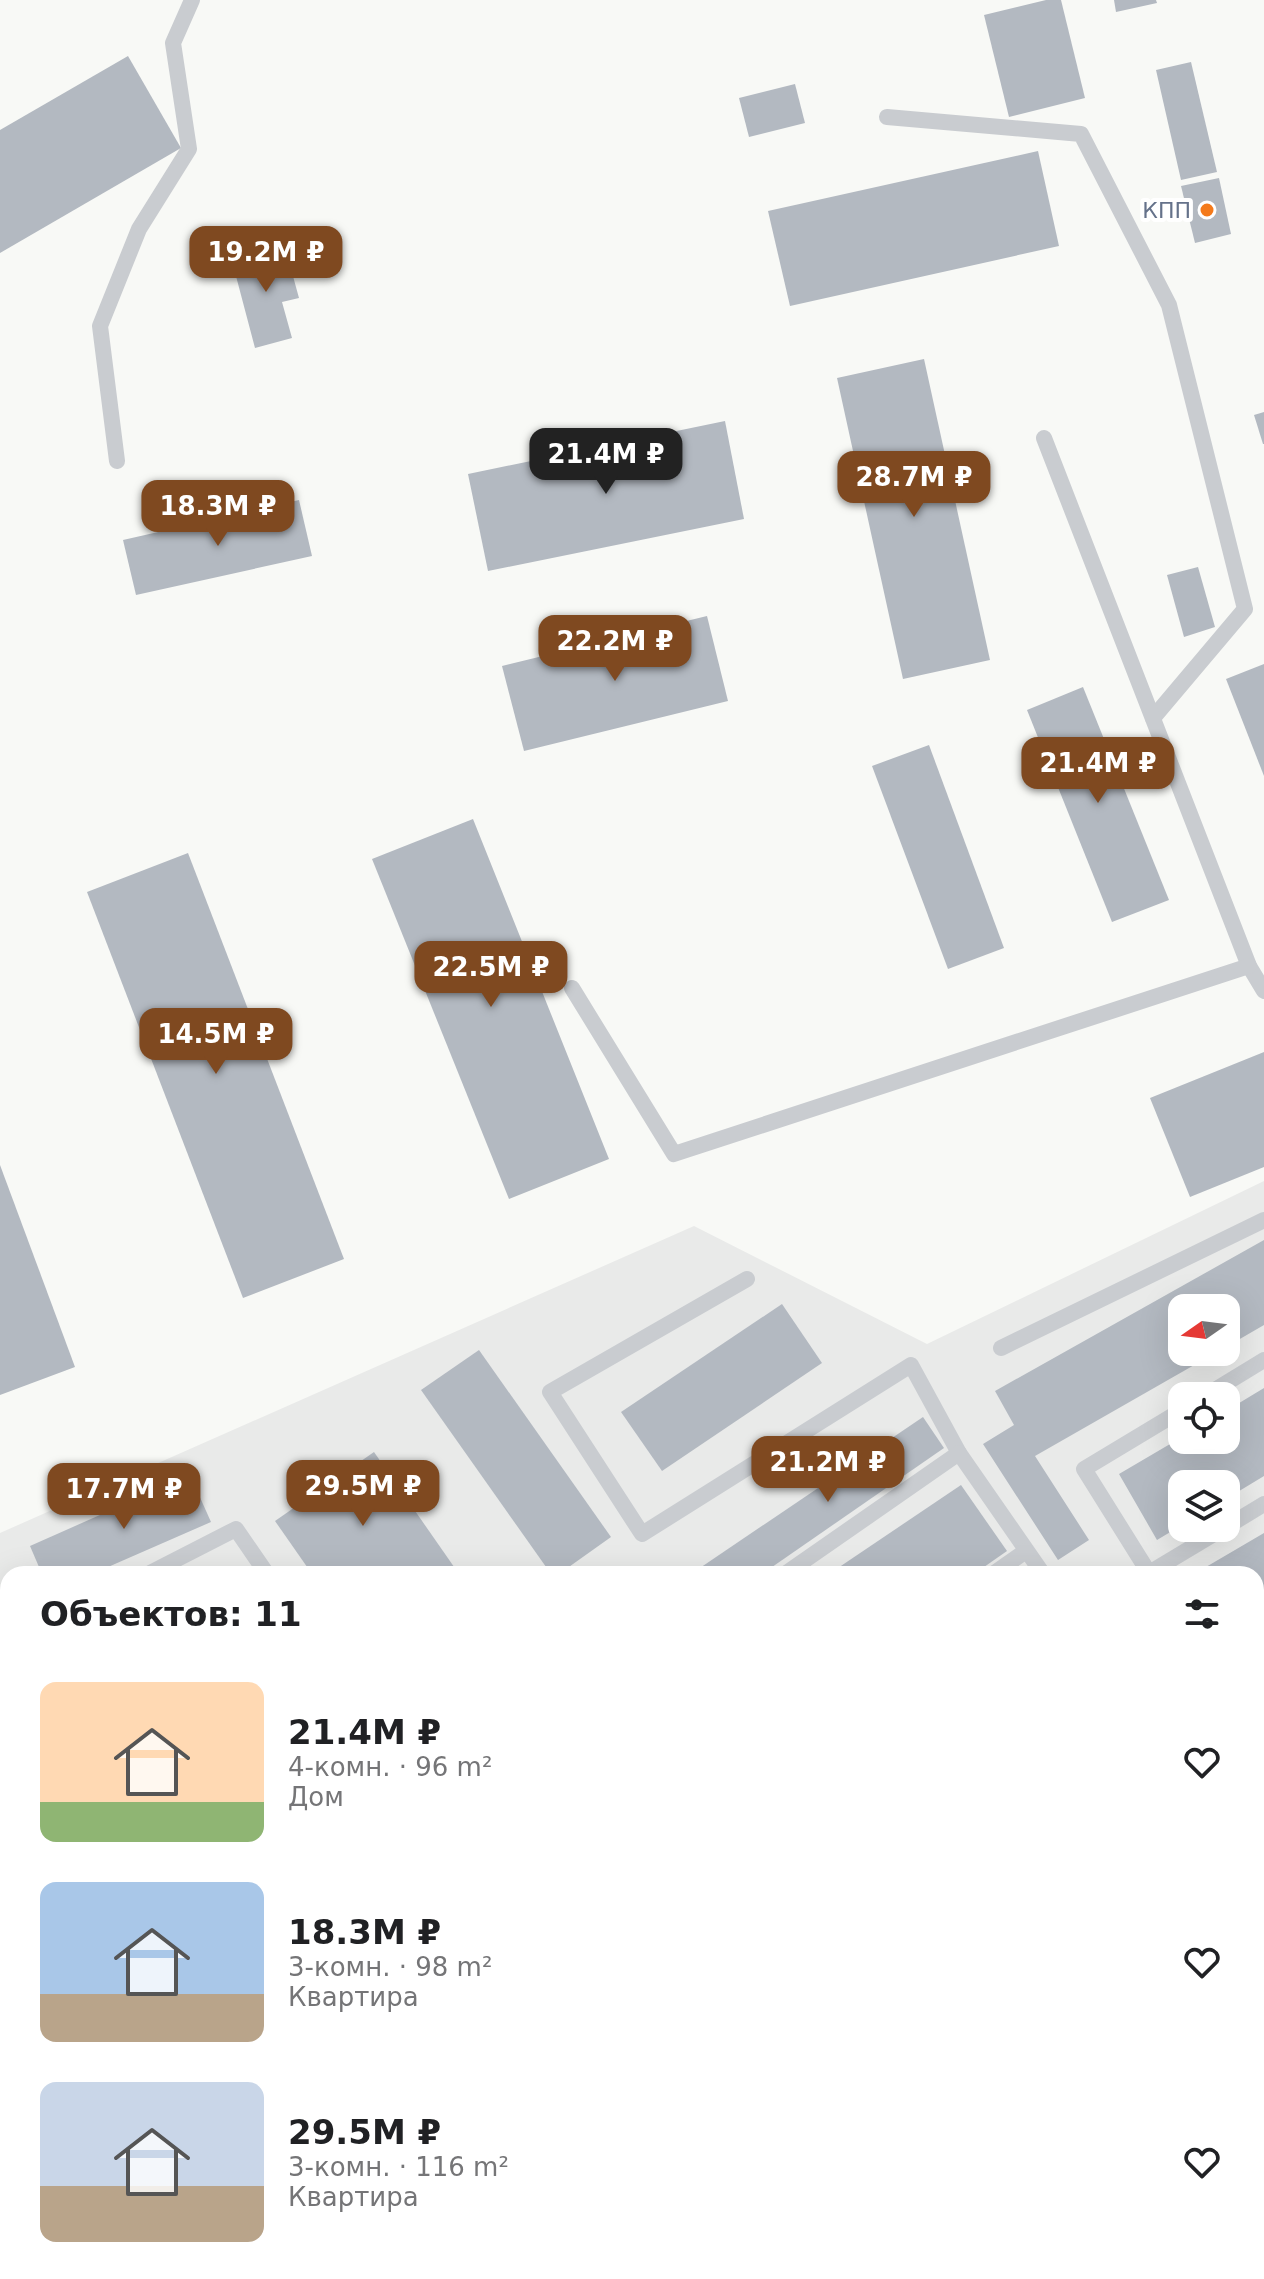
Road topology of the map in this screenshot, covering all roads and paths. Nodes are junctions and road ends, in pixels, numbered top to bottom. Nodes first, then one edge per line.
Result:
1 (192, 0) edge
2 (887, 117) dead end
3 (1044, 438) dead end
4 (117, 461) dead end
5 (1153, 718) junction
6 (1249, 966) junction
7 (572, 988) dead end
8 (1264, 991) edge
9 (1264, 1220) edge
10 (747, 1279) dead end
11 (1001, 1348) dead end
12 (1264, 1360) edge
13 (1228, 1382) edge
14 (1168, 1418) edge
15 (959, 1453) junction
16 (1264, 1504) edge
17 (1240, 1518) edge
18 (1200, 1542) edge
19 (1026, 1551) junction
20 (164, 1566) edge
21 (261, 1566) edge
22 (797, 1566) edge
23 (1004, 1566) edge
24 (1037, 1566) edge
25 (1145, 1566) edge
26 (1161, 1566) edge

1 - 4 lane
2 - 5 lane
3 - 5 lane
5 - 6 lane
6 - 7 lane
6 - 8 lane
9 - 11 lane
10 - 15 lane
12 - 13 lane
14 - 25 lane
15 - 19 lane
15 - 22 lane
16 - 17 lane
18 - 26 lane
19 - 23 lane
19 - 24 lane
20 - 21 lane

